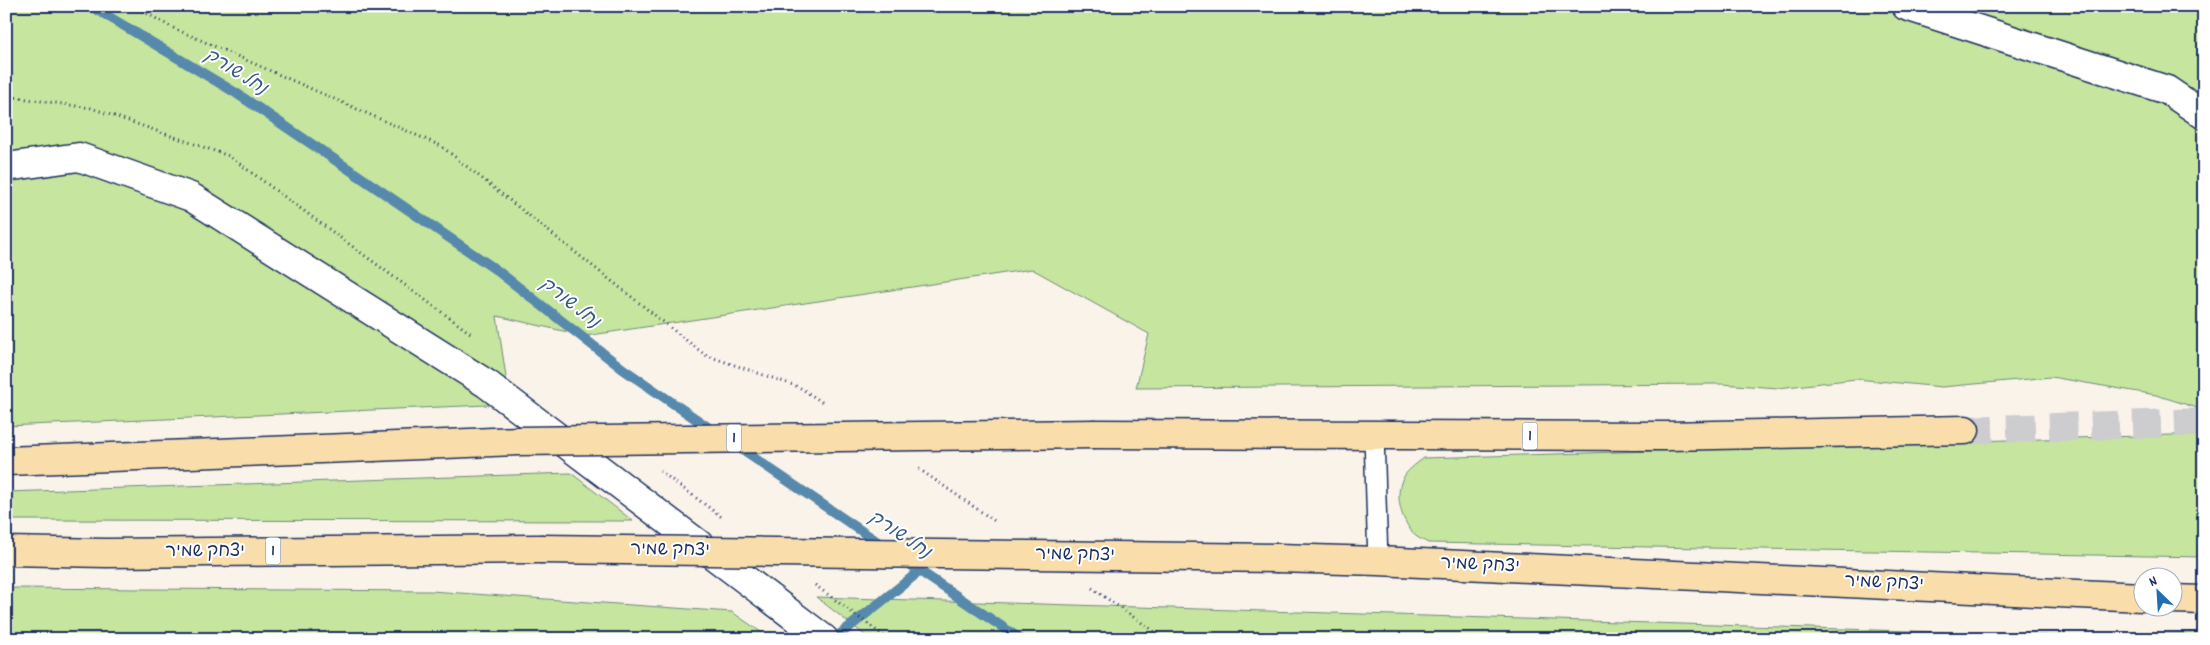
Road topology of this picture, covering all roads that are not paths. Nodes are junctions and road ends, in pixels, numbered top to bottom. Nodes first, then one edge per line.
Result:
1 (1906, 6) edge
2 (2204, 115) edge
3 (6, 167) edge
4 (1965, 430) tunnel mouth
5 (1374, 436) junction
6 (6, 461) edge
7 (6, 551) edge
8 (1378, 561) junction
9 (2132, 597) edge
10 (2182, 599) edge
11 (2204, 600) edge
12 (824, 639) edge

1 - 2 street
3 - 12 street
4 - 5 highway, 1
5 - 6 highway, 1, bridge
5 - 8 lane
7 - 8 highway, יצחק שמיר / 1, bridge
8 - 9 highway, יצחק שמיר / 1
10 - 11 highway

